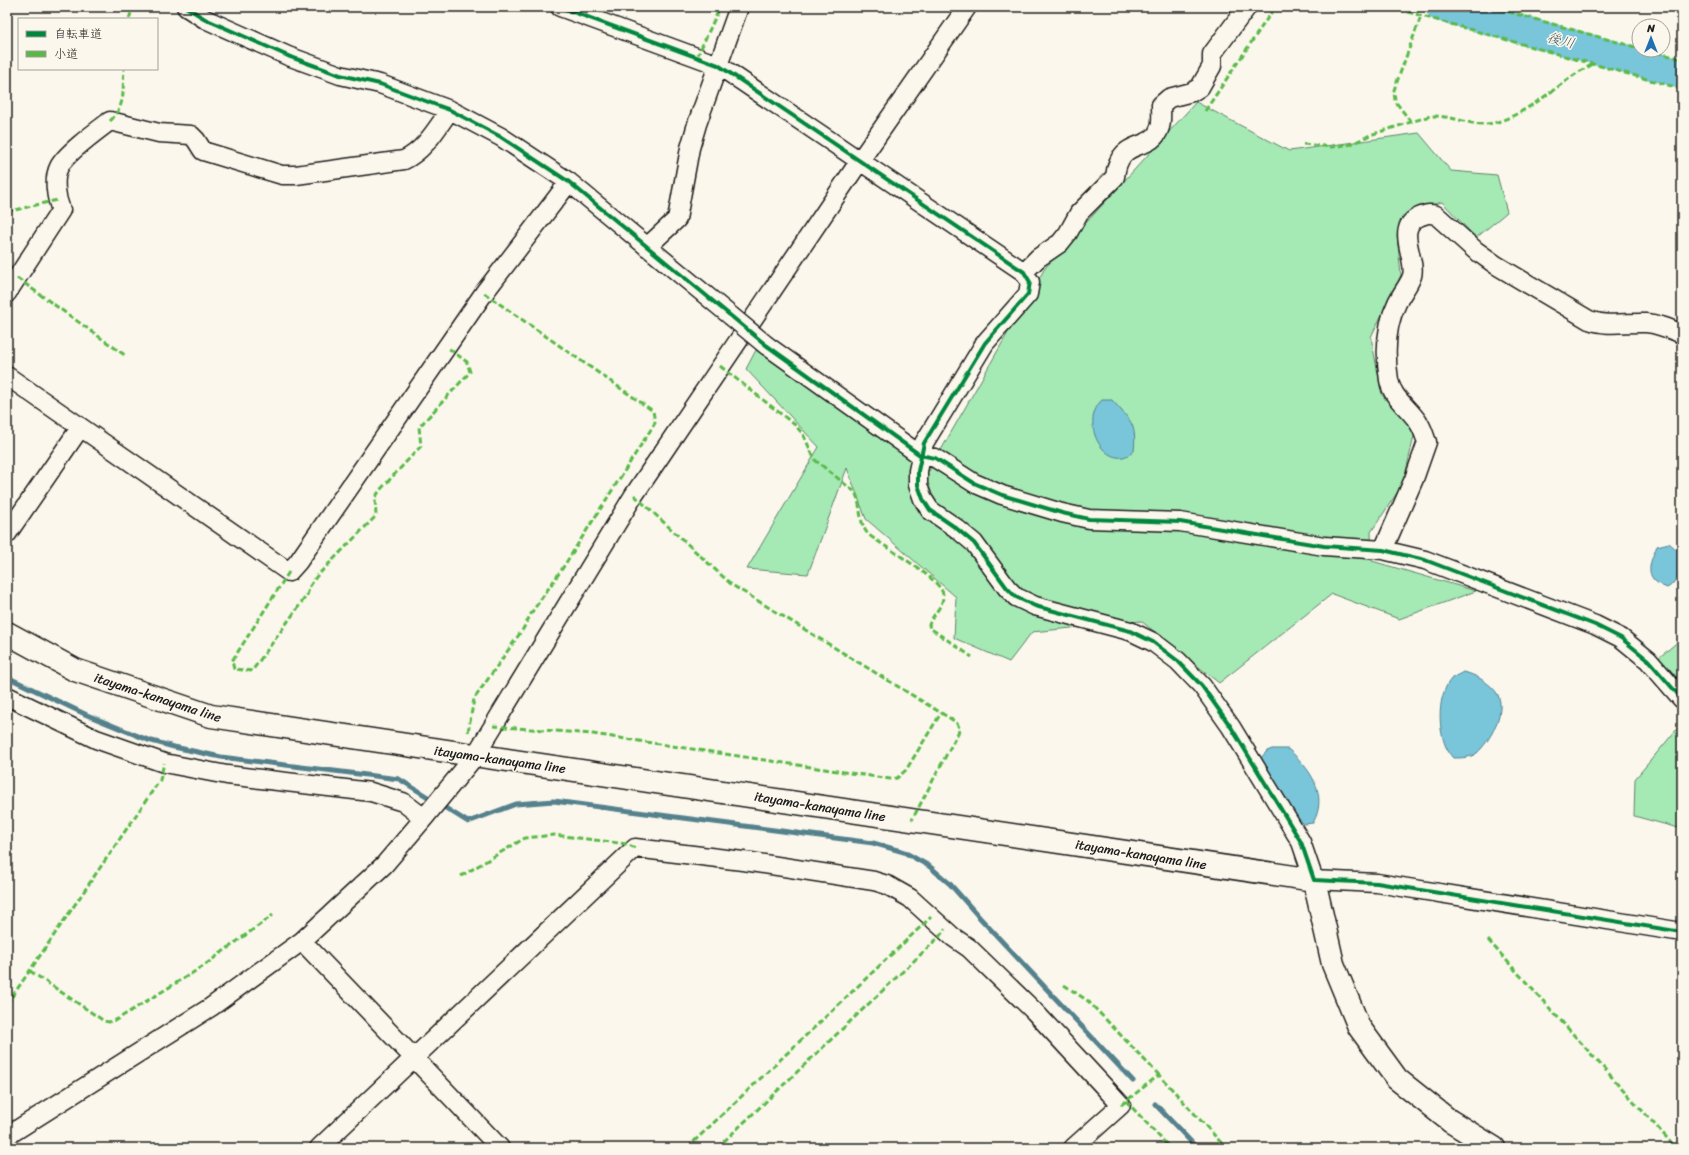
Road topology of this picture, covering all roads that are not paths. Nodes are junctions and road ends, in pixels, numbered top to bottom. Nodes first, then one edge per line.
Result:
1 (186, 7) edge
2 (560, 7) edge
3 (739, 7) edge
4 (967, 7) edge
5 (1247, 7) edge
6 (718, 65) junction
7 (450, 110) junction
8 (859, 162) junction
9 (569, 182) junction
10 (647, 246) junction
11 (1024, 272) junction
12 (7, 293) edge
13 (1682, 334) edge
14 (7, 376) edge
15 (80, 428) junction
16 (920, 455) junction
17 (7, 534) edge
18 (1383, 550) junction
19 (7, 633) edge
20 (7, 696) edge
21 (1682, 699) edge
22 (475, 756) junction
23 (424, 818) junction
24 (1314, 880) junction
25 (1682, 932) edge
26 (302, 941) junction
27 (414, 1057) junction
28 (7, 1136) edge
29 (319, 1148) edge
30 (500, 1148) edge
31 (1073, 1148) edge
32 (1494, 1148) edge

1 - 7 street
2 - 6 street
3 - 6 street
4 - 8 street
5 - 11 street
6 - 8 street
6 - 10 street
7 - 9 street
7 - 12 street
8 - 11 street
8 - 22 street
9 - 10 street
9 - 15 street
10 - 16 street, bridge
11 - 16 street
13 - 18 street
14 - 15 street
15 - 17 street
16 - 18 street
16 - 24 street
18 - 21 street
19 - 22 main road, itayama-kanayama line
20 - 23 street
22 - 23 street
22 - 24 main road, itayama-kanayama line
23 - 26 street
24 - 25 street
24 - 32 main road
26 - 27 street
26 - 28 street
27 - 29 street
27 - 30 street
27 - 31 street

